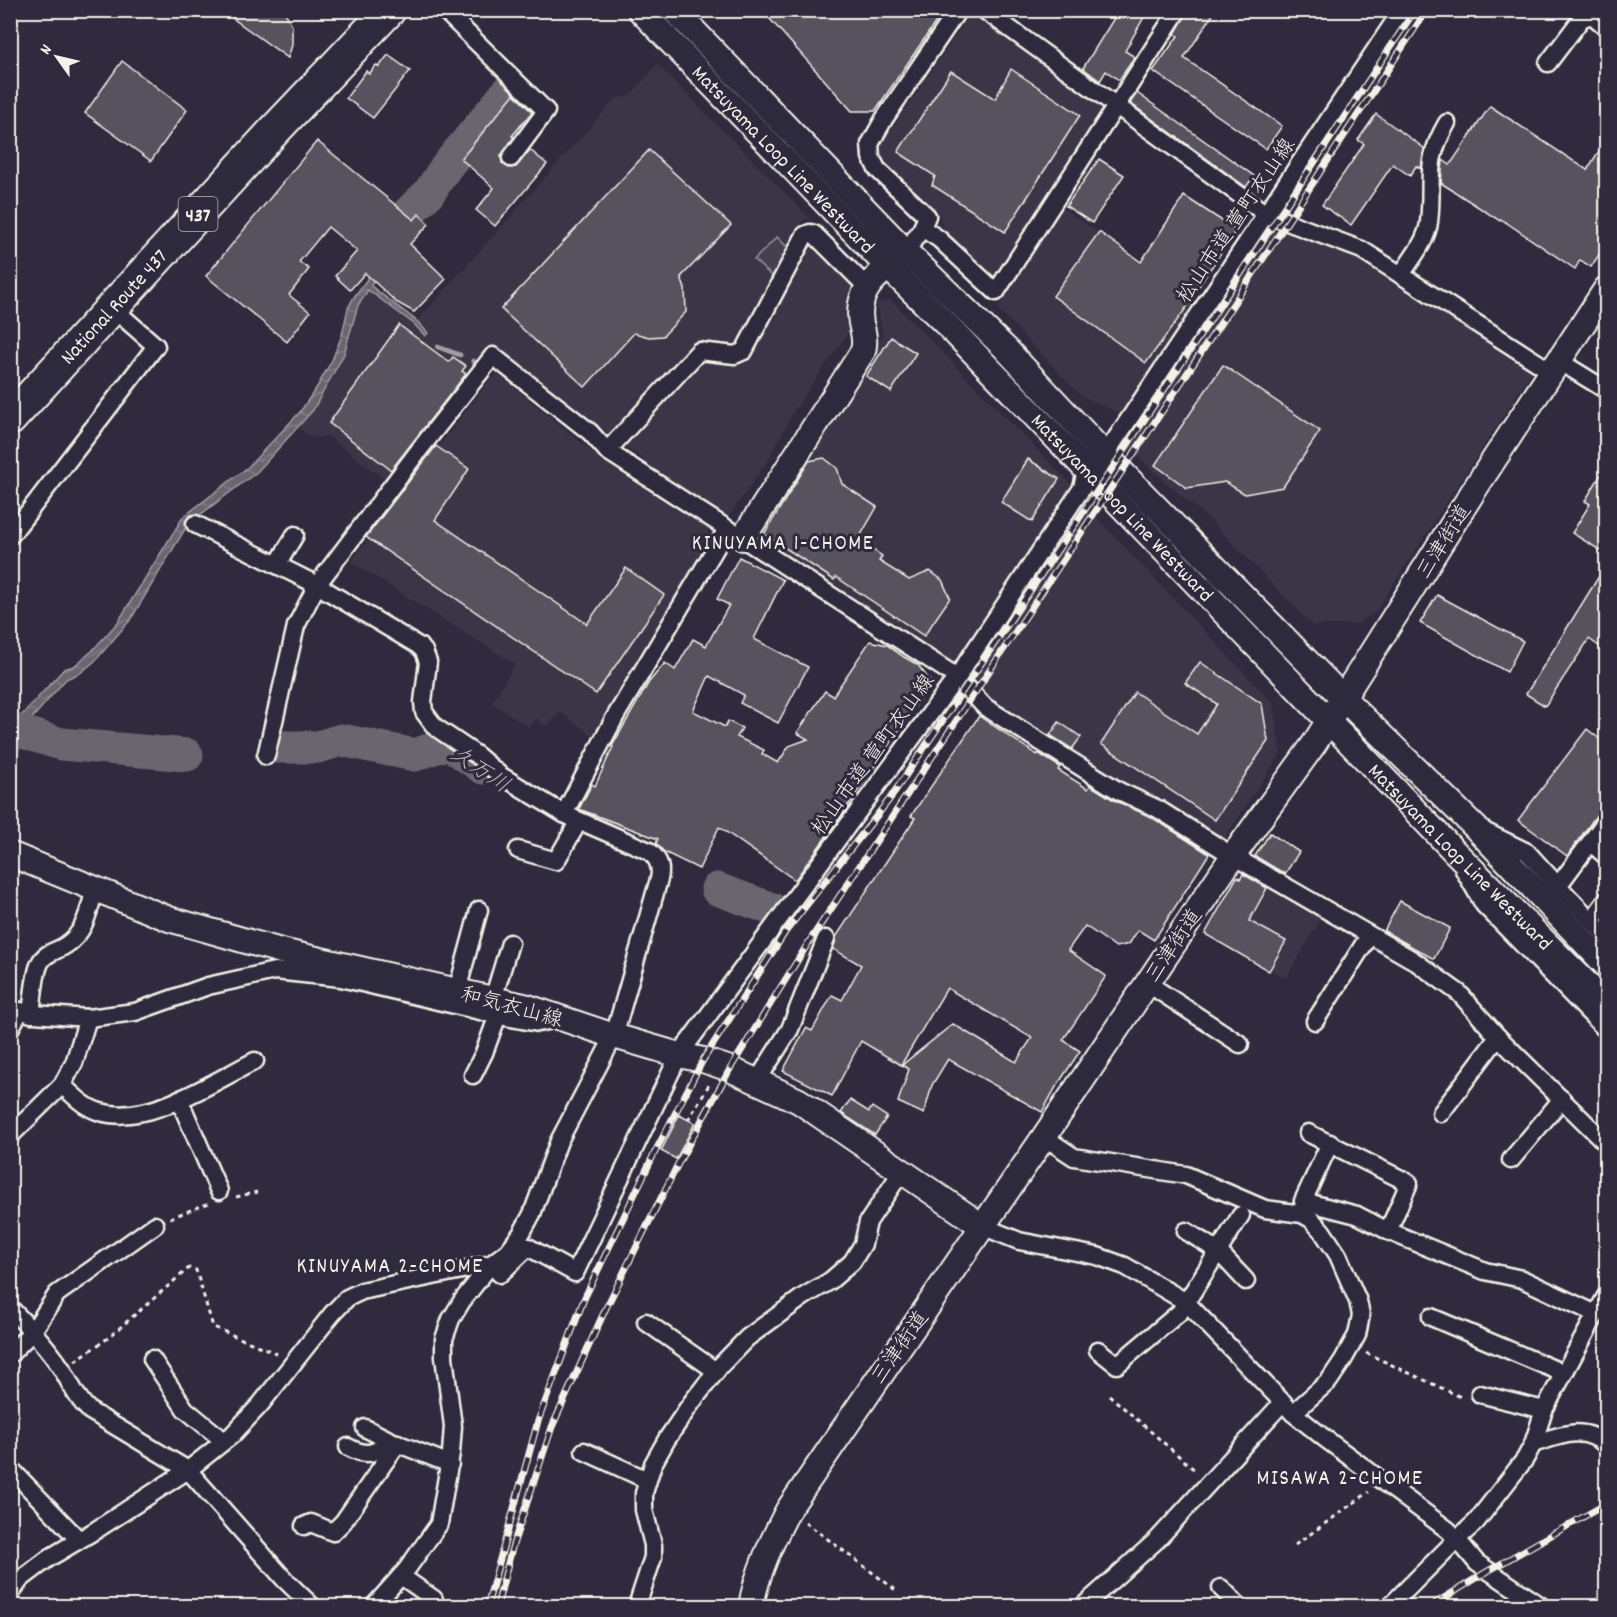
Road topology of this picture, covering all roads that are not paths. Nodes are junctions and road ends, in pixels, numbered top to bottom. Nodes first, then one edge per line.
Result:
1 (363, 10) edge
2 (389, 10) edge
3 (444, 10) edge
4 (640, 10) edge
5 (674, 10) edge
6 (958, 10) edge
7 (984, 10) edge
8 (1178, 10) edge
9 (1402, 10) edge
10 (1606, 27) edge
11 (1548, 63) dead end
12 (1116, 106) junction
13 (1447, 123) dead end
14 (511, 158) dead end
15 (1266, 214) junction
16 (922, 228) junction
17 (897, 260) junction
18 (1401, 275) junction
19 (867, 287) junction
20 (1606, 289) edge
21 (107, 303) junction
22 (1555, 367) junction
23 (1606, 390) edge
24 (10, 395) edge
25 (10, 419) edge
26 (607, 451) junction
27 (1105, 455) junction
28 (1086, 471) junction
29 (195, 525) dead end
30 (735, 533) junction
31 (295, 535) dead end
32 (10, 536) edge
33 (277, 565) junction
34 (317, 585) junction
35 (957, 677) junction
36 (1343, 698) junction
37 (1328, 722) junction
38 (266, 756) dead end
39 (572, 818) junction
40 (1606, 821) edge
41 (1475, 827) junction
42 (1591, 843) junction
43 (518, 850) dead end
44 (1454, 851) junction
45 (10, 854) edge
46 (1233, 856) junction
47 (1606, 856) edge
48 (1558, 886) junction
49 (95, 889) junction
50 (1606, 901) edge
51 (479, 910) dead end
52 (1592, 920) junction
53 (1369, 936) junction
54 (1606, 936) edge
55 (826, 939) dead end
56 (510, 943) dead end
57 (1606, 965) edge
58 (1148, 983) junction
59 (457, 991) junction
60 (1606, 1003) edge
61 (495, 1007) junction
62 (20, 1011) edge
63 (88, 1018) junction
64 (1315, 1021) dead end
65 (10, 1029) edge
66 (1606, 1030) edge
67 (614, 1036) junction
68 (1498, 1037) junction
69 (1240, 1044) dead end
70 (679, 1055) junction
71 (255, 1061) dead end
72 (473, 1075) dead end
73 (757, 1081) junction
74 (62, 1085) junction
75 (179, 1099) junction
76 (1562, 1100) junction
77 (1441, 1113) dead end
78 (1308, 1133) dead end
79 (10, 1136) edge
80 (1044, 1137) junction
81 (1330, 1143) junction
82 (1606, 1143) edge
83 (1511, 1160) dead end
84 (902, 1170) junction
85 (221, 1197) road end
86 (1241, 1215) dead end
87 (154, 1225) road end
88 (982, 1226) junction
89 (1388, 1230) junction
90 (1186, 1231) dead end
91 (1218, 1251) junction
92 (491, 1264) junction
93 (1246, 1281) dead end
94 (1606, 1296) edge
95 (1186, 1302) junction
96 (10, 1308) edge
97 (1596, 1314) junction
98 (1431, 1317) dead end
99 (646, 1322) dead end
100 (33, 1331) junction
101 (1098, 1350) dead end
102 (10, 1354) edge
103 (152, 1359) dead end
104 (716, 1371) junction
105 (1563, 1373) junction
106 (1476, 1398) road end
107 (1288, 1407) junction
108 (1544, 1410) junction
109 (365, 1428) dead end
110 (1604, 1437) edge
111 (224, 1441) junction
112 (395, 1442) junction
113 (1533, 1444) junction
114 (348, 1447) dead end
115 (584, 1451) dead end
116 (450, 1464) junction
117 (10, 1468) edge
118 (188, 1470) junction
119 (647, 1480) junction
120 (304, 1526) dead end
121 (1457, 1539) junction
122 (79, 1540) junction
123 (401, 1576) junction
124 (1221, 1588) dead end
125 (10, 1594) edge
126 (434, 1599) dead end
127 (1523, 1601) edge
128 (312, 1606) edge
129 (374, 1606) edge
130 (637, 1606) edge
131 (751, 1606) edge
132 (1083, 1606) edge
133 (1239, 1606) edge
134 (1390, 1606) edge
135 (1541, 1606) edge

1 - 21 highway, National Route 437 / 437
2 - 21 highway, National Route 437 / 437
3 - 14 street
4 - 17 street, Matsuyama Loop Line Westward
5 - 17 street, Matsuyama Loop Line Westward
6 - 16 street
7 - 12 street
8 - 12 street
9 - 15 street, 松山市道 萱町衣山線
10 - 11 street
12 - 15 street
12 - 16 street
13 - 18 street
15 - 18 street
15 - 27 street, 松山市道 萱町衣山線
16 - 17 street
17 - 19 street
17 - 27 street, Matsuyama Loop Line Westward
17 - 28 street, Matsuyama Loop Line Westward
18 - 22 street
19 - 26 street
19 - 30 street
20 - 22 street, 三津街道
21 - 24 highway, National Route 437 / 437
21 - 25 highway, National Route 437 / 437
21 - 32 street
22 - 23 street
22 - 36 street, 三津街道
26 - 30 street
26 - 34 street
27 - 36 street, Matsuyama Loop Line Westward
28 - 35 street, 松山市道 萱町衣山線
28 - 37 street, Matsuyama Loop Line Westward
29 - 33 street
30 - 35 street
30 - 39 street
31 - 33 street
33 - 34 street
34 - 38 street
34 - 39 street
35 - 46 street
35 - 70 street, 松山市道 萱町衣山線
36 - 37 street, 三津街道
36 - 41 street, Matsuyama Loop Line Westward
37 - 44 street, Matsuyama Loop Line Westward
37 - 46 street, 三津街道
39 - 43 street
39 - 67 street
40 - 42 street
41 - 48 street
41 - 57 street, Matsuyama Loop Line Westward
42 - 47 street
42 - 48 street
44 - 60 street, Matsuyama Loop Line Westward
44 - 66 street
45 - 49 street, 和気衣山線
46 - 53 street
46 - 58 street, 三津街道
48 - 52 street
49 - 59 street, 和気衣山線
49 - 62 street
50 - 52 street
51 - 59 street
52 - 54 street
53 - 64 street
53 - 68 street
55 - 73 street
56 - 61 street
58 - 69 street
58 - 80 street, 三津街道
59 - 61 street, 和気衣山線
61 - 63 street
61 - 67 street, 和気衣山線
61 - 72 street
62 - 63 street
62 - 65 street
63 - 74 street
67 - 70 street, 和気衣山線
67 - 92 street
68 - 76 street
68 - 77 street
70 - 73 street, 和気衣山線
70 - 92 street, 松山市道 萱町衣山線
71 - 75 street
73 - 84 street, 和気衣山線
74 - 75 street
74 - 79 street
75 - 85 street
76 - 82 street
76 - 83 street
78 - 81 street
80 - 88 street, 三津街道
80 - 107 street
81 - 89 street
81 - 89 street
84 - 88 street, 和気衣山線
84 - 104 street
86 - 91 street
87 - 100 street
88 - 95 street
88 - 131 street, 三津街道
89 - 97 street
90 - 91 street
91 - 93 street
91 - 95 street
92 - 111 street
92 - 116 street
94 - 97 street
95 - 101 street
95 - 107 street
96 - 100 street
97 - 105 street
98 - 105 street
99 - 104 street
100 - 102 street
100 - 118 street
103 - 111 street
104 - 119 street
105 - 108 street
106 - 108 street
107 - 121 street
107 - 132 street
108 - 113 street
109 - 112 street
110 - 113 street
111 - 118 street
112 - 114 street
112 - 116 street
112 - 120 street
113 - 121 street
115 - 119 street
116 - 123 street
117 - 122 street
118 - 122 street
118 - 128 street
119 - 130 street
121 - 127 street
121 - 134 street
122 - 125 street
123 - 126 street
123 - 129 street
124 - 133 street
127 - 135 street

